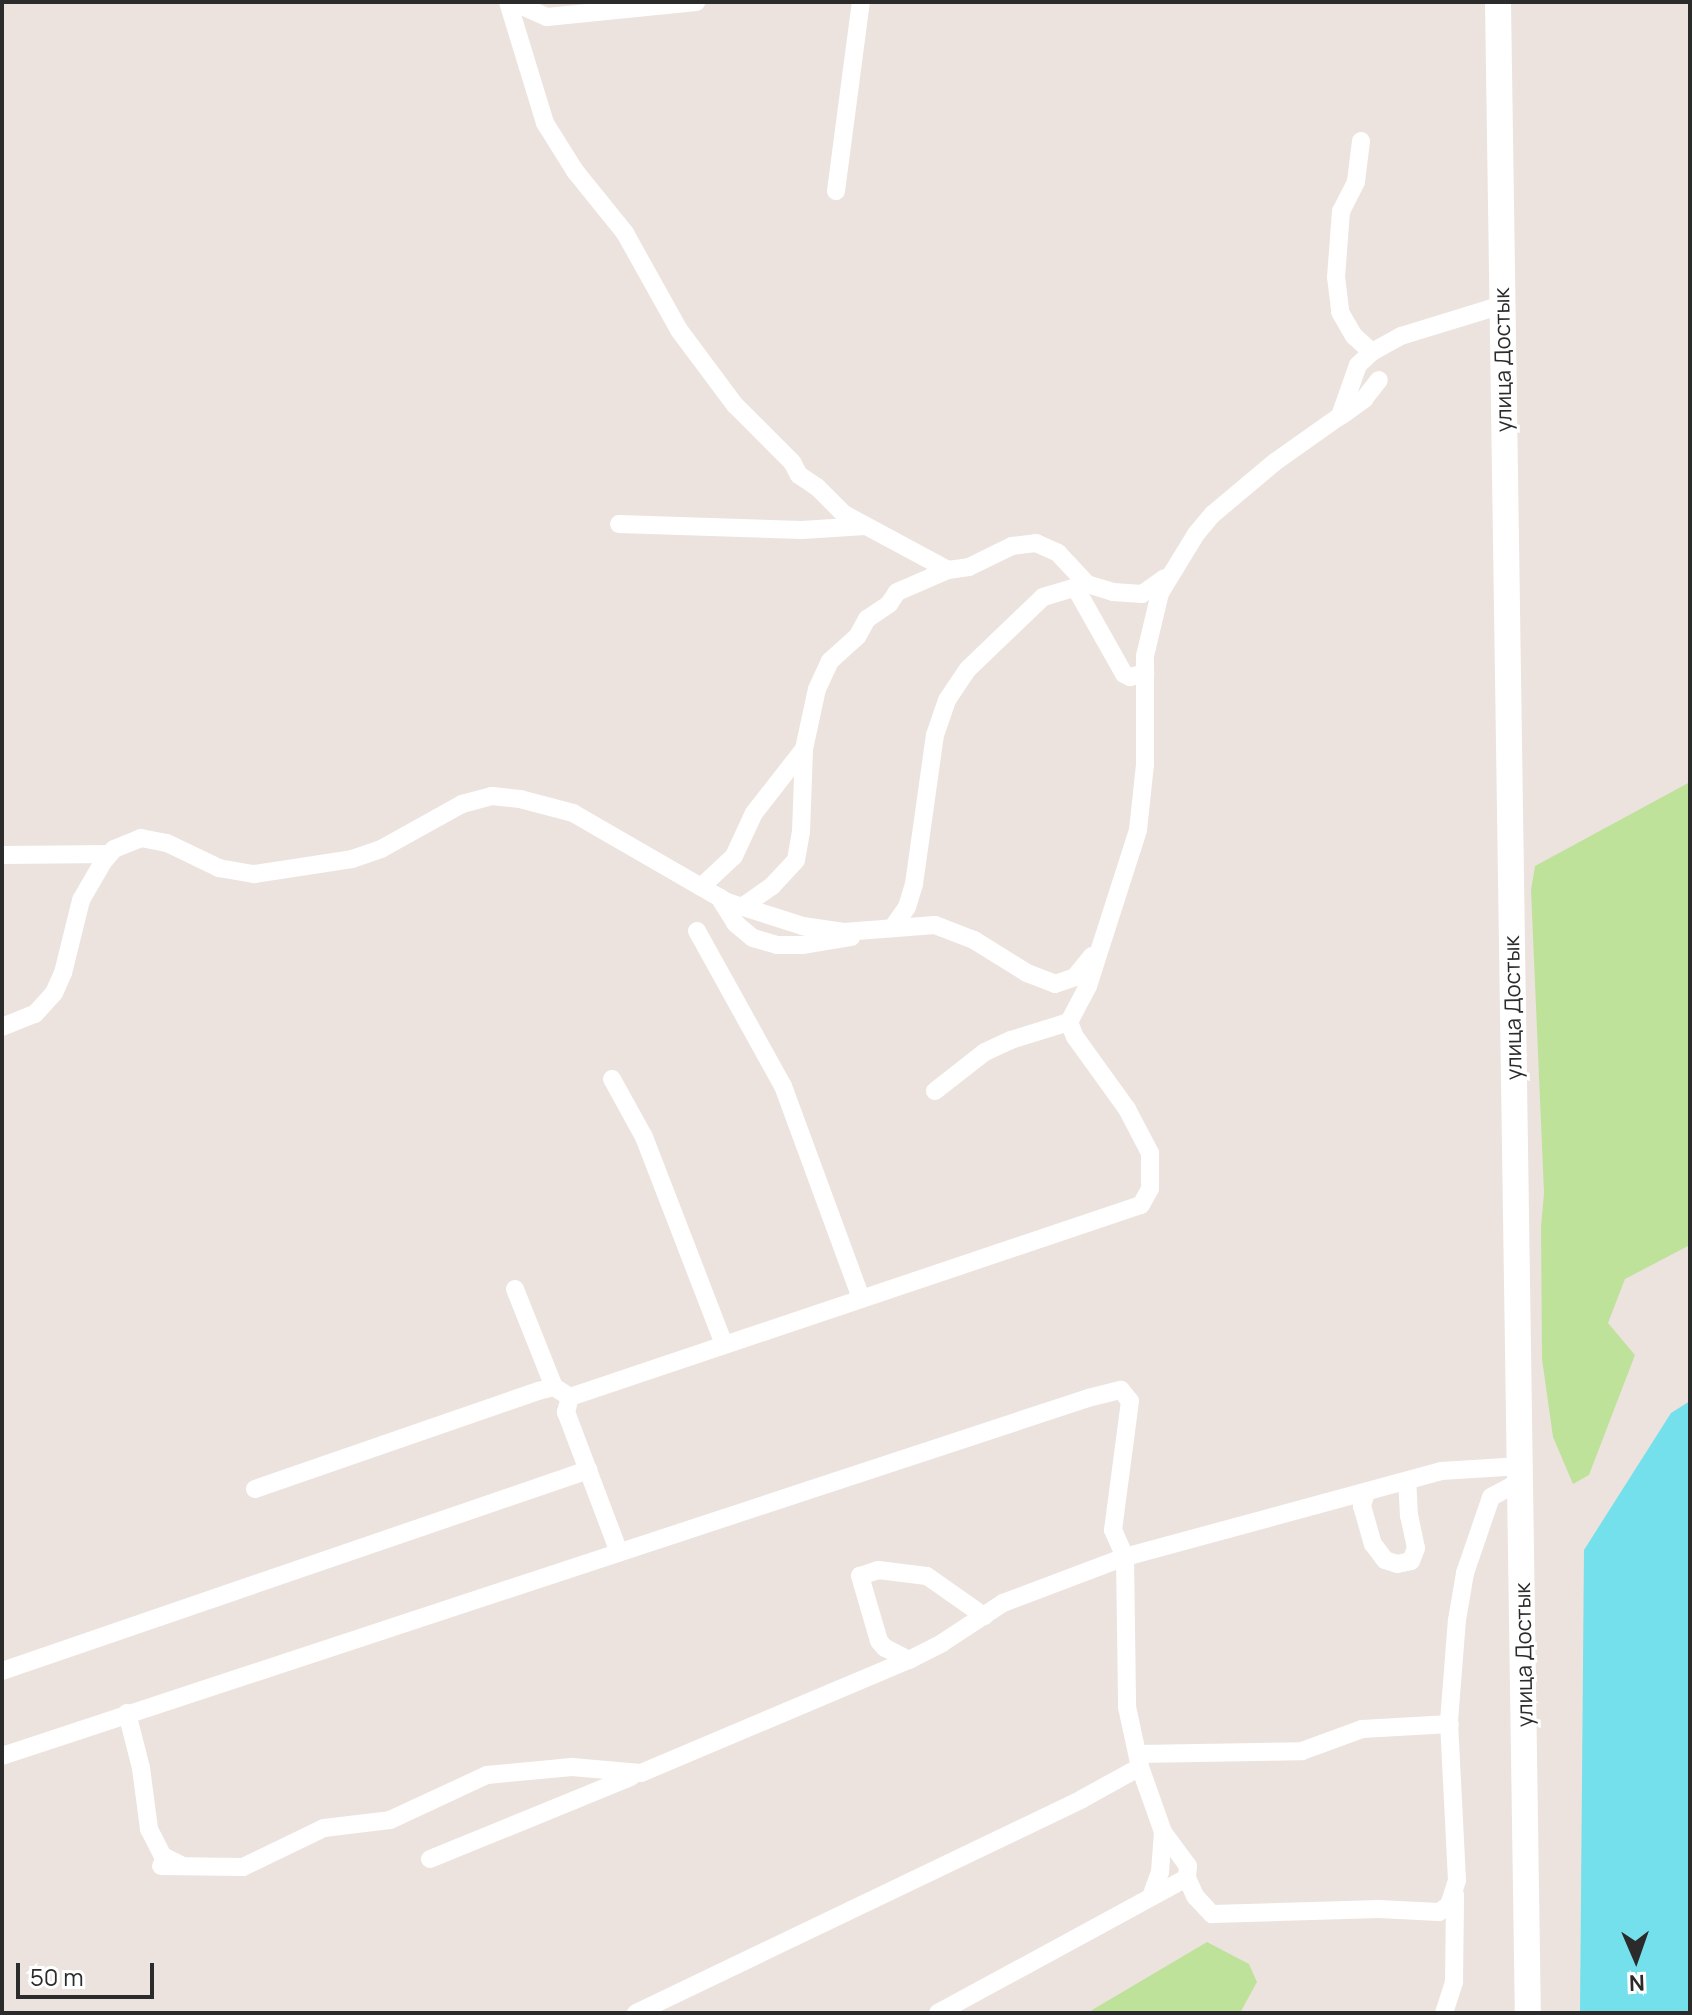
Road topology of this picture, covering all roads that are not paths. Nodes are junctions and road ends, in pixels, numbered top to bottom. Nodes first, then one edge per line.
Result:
1 (510, 2) edge
2 (696, 2) edge
3 (1498, 2) edge
4 (859, 3) edge
5 (623, 7) edge
6 (1361, 141) dead end
7 (836, 191) dead end
8 (1502, 305) junction
9 (1372, 352) junction
10 (1379, 380) dead end
11 (1340, 416) junction
12 (619, 524) dead end
13 (865, 526) junction
14 (948, 570) junction
15 (1171, 573) junction
16 (1081, 585) junction
17 (1145, 673) junction
18 (804, 749) junction
19 (110, 854) junction
20 (2, 855) edge
21 (701, 887) junction
22 (719, 897) junction
23 (742, 907) junction
24 (893, 927) junction
25 (1107, 928) junction
26 (873, 929) junction
27 (697, 931) dead end
28 (1075, 977) junction
29 (1081, 999) junction
30 (1069, 1022) junction
31 (2, 1027) edge
32 (612, 1079) dead end
33 (935, 1091) dead end
34 (515, 1289) dead end
35 (861, 1298) junction
36 (724, 1344) junction
37 (562, 1392) junction
38 (1494, 1468) junction
39 (588, 1470) junction
40 (1521, 1474) junction
41 (1407, 1481) junction
42 (255, 1489) dead end
43 (1366, 1492) junction
44 (1491, 1497) junction
45 (619, 1552) junction
46 (1125, 1557) junction
47 (984, 1616) junction
48 (909, 1660) junction
49 (2, 1671) edge
50 (127, 1713) junction
51 (1450, 1724) junction
52 (5, 1748) edge
53 (1139, 1760) junction
54 (641, 1773) junction
55 (1163, 1832) junction
56 (430, 1859) dead end
57 (181, 1865) junction
58 (161, 1866) dead end
59 (1187, 1878) junction
60 (1152, 1894) junction
61 (1455, 1895) junction
62 (636, 2013) edge
63 (938, 2013) edge
64 (1444, 2013) edge
65 (1528, 2013) edge

1 - 5 street
1 - 13 street
2 - 5 street
3 - 8 main road, улица Достык
4 - 7 street
6 - 9 street
8 - 9 street
8 - 40 main road, улица Достык
9 - 11 street
10 - 11 street
11 - 15 street
12 - 13 street
13 - 14 street
14 - 16 street
14 - 18 street
15 - 16 street
15 - 17 street
16 - 17 street
16 - 24 street
17 - 25 street
18 - 21 street
18 - 23 street
19 - 20 street
19 - 21 street
19 - 31 street
21 - 22 street
22 - 23 street
22 - 26 street
23 - 26 street
24 - 26 street
24 - 28 street
25 - 28 street
25 - 29 street
27 - 35 street
28 - 29 street
29 - 30 street
30 - 33 street
30 - 35 street
32 - 36 street
34 - 37 street
35 - 36 street
36 - 37 street
37 - 39 street
37 - 42 street
38 - 40 street
38 - 41 street
38 - 44 street
39 - 45 street
39 - 49 street
40 - 44 street
40 - 65 main road, улица Достык
41 - 43 street
41 - 43 street
43 - 46 street
44 - 51 street
45 - 46 street
45 - 50 street
46 - 47 street
46 - 53 street
47 - 48 street
47 - 48 street
48 - 54 street
50 - 52 street
50 - 57 street
51 - 53 street
51 - 61 street
53 - 55 street
53 - 62 street
54 - 56 street
54 - 57 street
55 - 59 street
55 - 60 street
57 - 58 street
59 - 60 street
59 - 61 street
60 - 63 street
61 - 64 street

